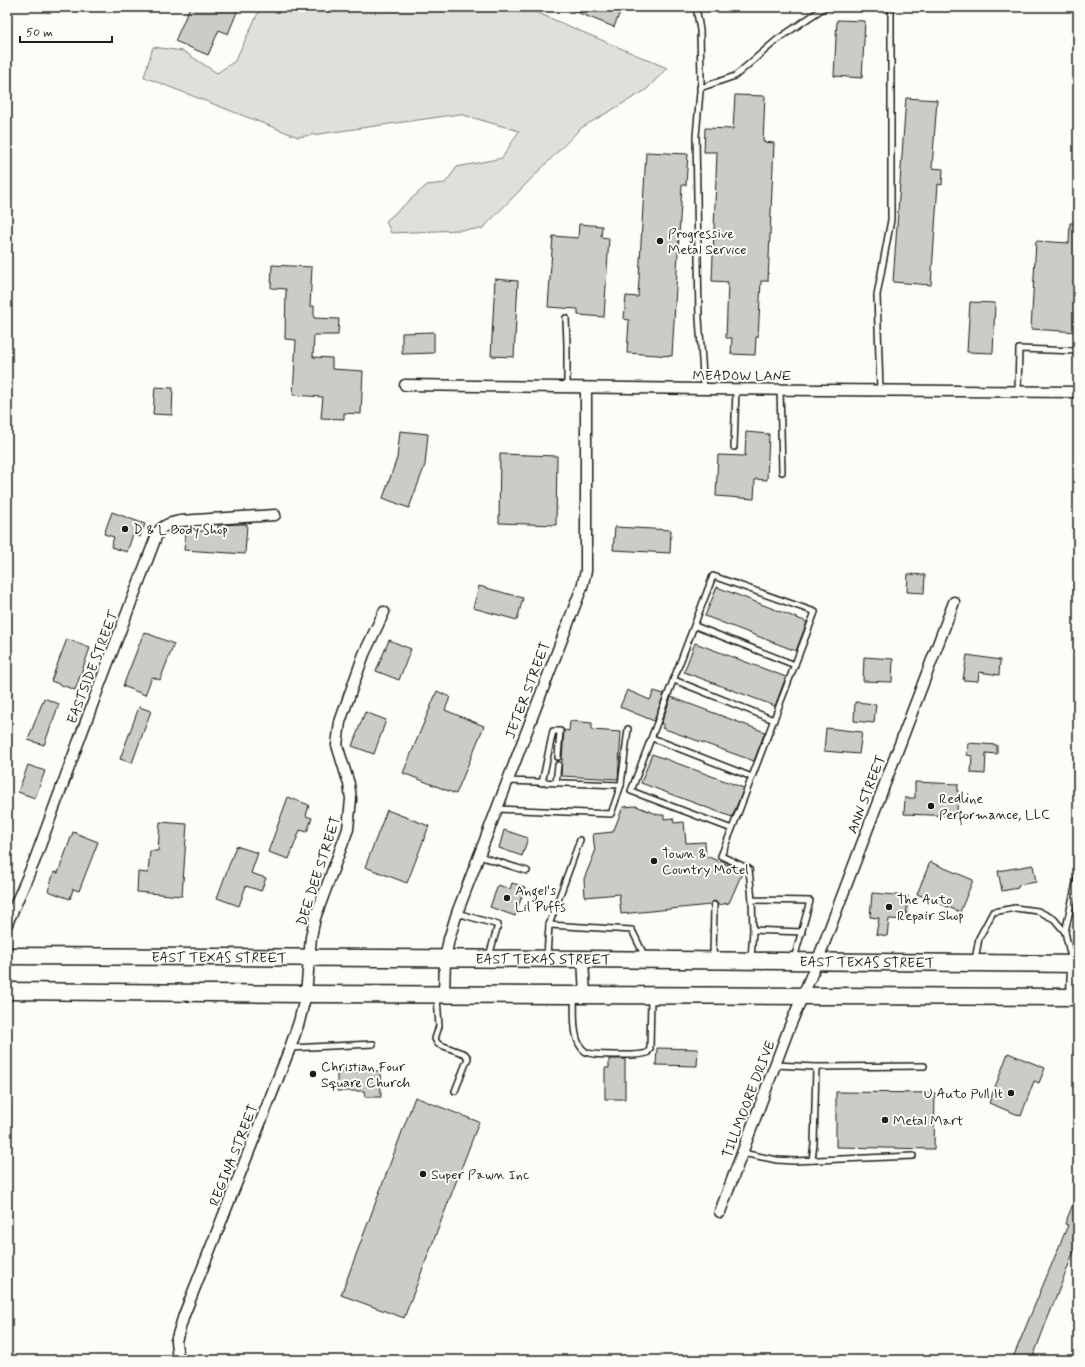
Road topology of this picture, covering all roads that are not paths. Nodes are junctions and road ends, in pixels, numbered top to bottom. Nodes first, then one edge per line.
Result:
1 (696, 7) edge
2 (825, 7) edge
3 (891, 7) edge
4 (700, 88) junction
5 (566, 318) dead end
6 (1078, 351) edge
7 (405, 385) dead end
8 (567, 387) junction
9 (586, 388) junction
10 (704, 389) junction
11 (736, 389) junction
12 (780, 389) junction
13 (880, 390) junction
14 (1018, 391) junction
15 (1078, 392) edge
16 (734, 447) dead end
17 (782, 472) dead end
18 (275, 515) dead end
19 (954, 602) dead end
20 (384, 612) dead end
21 (694, 626) junction
22 (795, 665) junction
23 (674, 680) junction
24 (774, 720) junction
25 (628, 729) dead end
26 (652, 738) junction
27 (558, 757) dead end
28 (558, 765) dead end
29 (752, 777) junction
30 (507, 781) junction
31 (542, 783) junction
32 (556, 783) junction
33 (621, 785) junction
34 (497, 810) junction
35 (732, 829) junction
36 (580, 840) dead end
37 (479, 856) junction
38 (527, 871) dead end
39 (1078, 874) edge
40 (752, 900) junction
41 (714, 905) dead end
42 (457, 913) junction
43 (7, 924) edge
44 (549, 925) junction
45 (753, 930) junction
46 (802, 932) junction
47 (1065, 932) junction
48 (7, 956) edge
49 (310, 957) junction
50 (488, 958) junction
51 (445, 959) junction
52 (547, 959) junction
53 (583, 959) junction
54 (646, 960) junction
55 (713, 960) junction
56 (751, 961) junction
57 (794, 961) junction
58 (817, 962) junction
59 (974, 963) junction
60 (1075, 964) edge
61 (7, 991) edge
62 (306, 994) junction
63 (441, 994) junction
64 (579, 995) junction
65 (651, 996) junction
66 (803, 996) junction
67 (1075, 996) edge
68 (373, 1044) dead end
69 (290, 1048) junction
70 (775, 1065) junction
71 (924, 1066) dead end
72 (816, 1067) junction
73 (456, 1091) dead end
74 (742, 1153) junction
75 (913, 1156) dead end
76 (812, 1160) junction
77 (720, 1212) dead end
78 (178, 1360) edge

1 - 4 lane
2 - 4 lane
3 - 13 lane
4 - 10 lane
5 - 8 lane
6 - 14 lane
7 - 8 street, MEADOW LANE
8 - 9 street, MEADOW LANE
9 - 10 street, MEADOW LANE
9 - 30 street, JETER STREET
10 - 11 street, MEADOW LANE
11 - 12 street, MEADOW LANE
11 - 16 lane
12 - 13 street, MEADOW LANE
12 - 17 lane
13 - 14 street, MEADOW LANE
14 - 15 street, MEADOW LANE
18 - 43 street, EASTSIDE STREET
19 - 58 street, ANN STREET
20 - 49 street, DEE DEE STREET
21 - 22 lane
21 - 22 lane
21 - 23 lane
22 - 24 lane
23 - 24 lane
23 - 26 lane
24 - 29 lane
25 - 33 lane
26 - 29 lane
26 - 35 lane
27 - 31 lane
28 - 32 lane
29 - 35 lane
30 - 31 lane
30 - 34 street, JETER STREET
31 - 32 lane
32 - 33 lane
33 - 34 lane
34 - 37 street, JETER STREET
35 - 40 lane
36 - 44 lane
37 - 38 lane
37 - 42 street, JETER STREET
39 - 47 lane
40 - 45 lane
40 - 46 lane
41 - 55 lane
42 - 50 lane
42 - 51 street, JETER STREET
44 - 52 lane
44 - 54 lane
45 - 46 lane
45 - 56 lane
46 - 57 lane
47 - 59 lane
47 - 60 lane
48 - 49 main road, EAST TEXAS STREET
49 - 51 main road, EAST TEXAS STREET
49 - 62 street, REGINA STREET
50 - 51 main road, EAST TEXAS STREET
50 - 52 main road, EAST TEXAS STREET
51 - 63 street, JETER STREET
52 - 53 main road, EAST TEXAS STREET
53 - 54 main road, EAST TEXAS STREET
53 - 64 street
54 - 55 main road, EAST TEXAS STREET
55 - 56 main road, EAST TEXAS STREET
56 - 57 main road, EAST TEXAS STREET
57 - 58 main road, EAST TEXAS STREET
58 - 59 main road, EAST TEXAS STREET
58 - 66 street, ANN STREET
59 - 60 main road, EAST TEXAS STREET
60 - 67 street
61 - 62 main road
62 - 63 main road
62 - 69 street, REGINA STREET
63 - 64 main road
63 - 73 lane
64 - 65 main road
64 - 65 lane
65 - 66 main road
66 - 67 main road
66 - 70 street, TILLMOORE DRIVE
68 - 69 lane
69 - 78 street, REGINA STREET
70 - 72 lane
70 - 74 street, TILLMOORE DRIVE
71 - 72 lane
72 - 76 lane
74 - 76 lane
74 - 77 street, TILLMOORE DRIVE
75 - 76 lane

